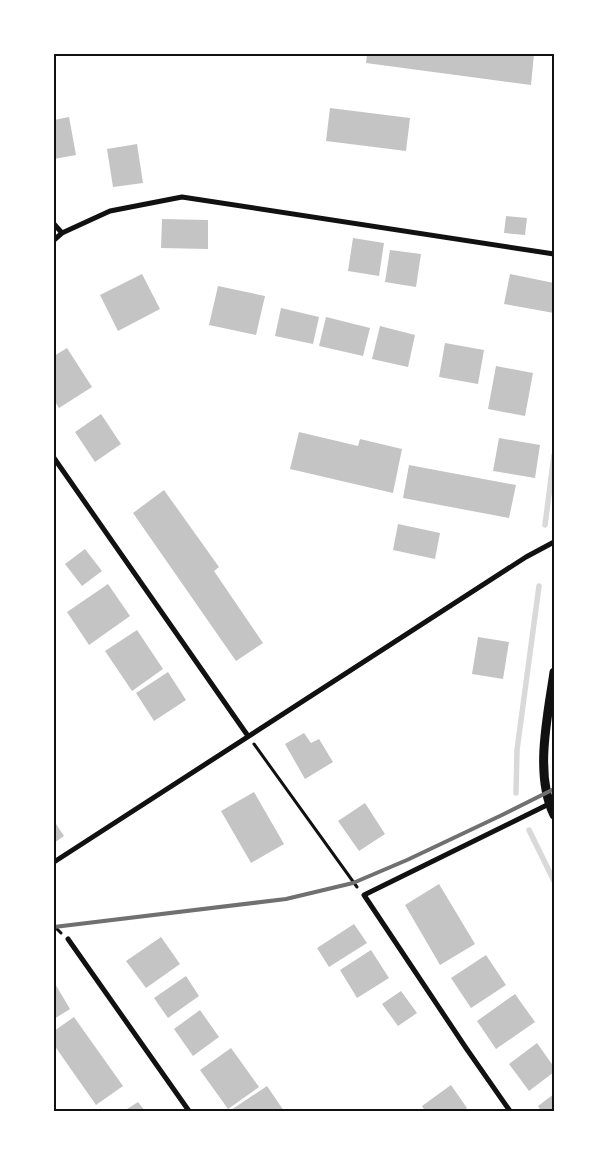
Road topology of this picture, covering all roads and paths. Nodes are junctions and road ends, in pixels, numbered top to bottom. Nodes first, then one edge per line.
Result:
1 (54, 224) edge
2 (62, 233) junction
3 (54, 240) edge
4 (554, 254) edge
5 (54, 458) edge
6 (554, 542) edge
7 (554, 672) edge
8 (248, 736) junction
9 (549, 804) junction
10 (554, 815) edge
11 (54, 862) edge
12 (364, 895) junction
13 (68, 939) dead end
14 (189, 1111) edge
15 (510, 1111) edge

1 - 2 street
2 - 3 street
2 - 4 street
5 - 8 street
6 - 8 street
7 - 9 street
8 - 11 street
8 - 12 path
9 - 10 street
9 - 12 street
12 - 15 street
13 - 14 street

